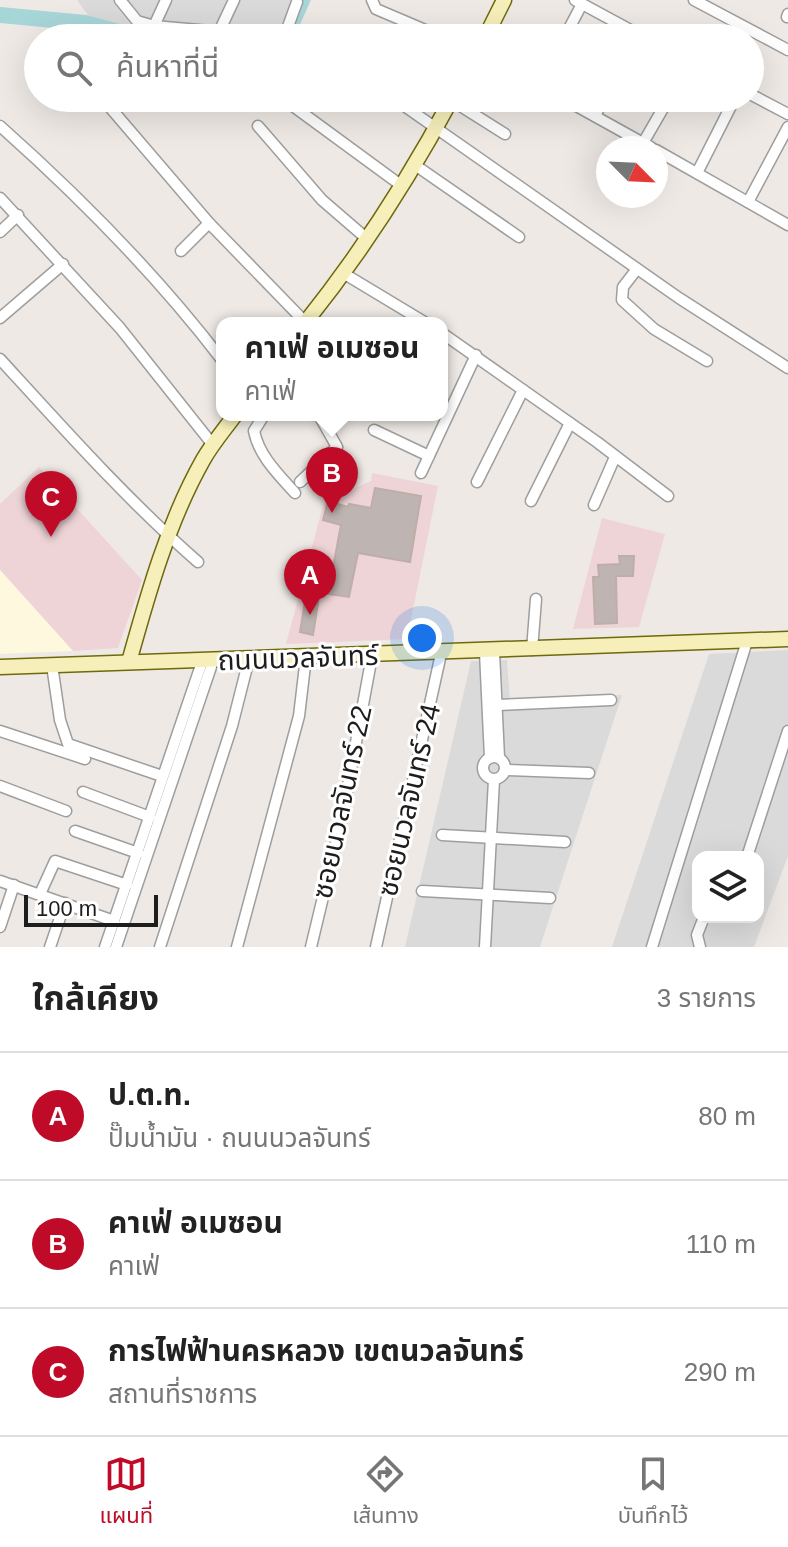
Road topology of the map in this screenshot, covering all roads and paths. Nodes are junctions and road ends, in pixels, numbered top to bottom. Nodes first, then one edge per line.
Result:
1 (120, 0) edge
2 (166, 0) edge
3 (234, 0) edge
4 (372, 0) edge
5 (694, 0) edge
6 (502, 1) edge
7 (297, 2) dead end
8 (578, 2) edge
9 (147, 24) edge
10 (155, 24) edge
11 (223, 24) edge
12 (287, 24) edge
13 (411, 24) edge
14 (491, 24) edge
15 (569, 24) edge
16 (616, 24) edge
17 (739, 24) edge
18 (764, 37) edge
19 (788, 50) edge
20 (764, 101) edge
21 (114, 112) edge
22 (301, 112) edge
23 (412, 112) edge
24 (445, 112) edge
25 (472, 112) edge
26 (588, 112) edge
27 (597, 112) edge
28 (664, 112) edge
29 (728, 112) edge
30 (788, 114) edge
31 (595, 116) junction
32 (0, 126) edge
33 (258, 126) dead end
34 (788, 127) edge
35 (435, 129) junction
36 (505, 134) dead end
37 (630, 136) edge
38 (654, 136) edge
39 (668, 157) edge
40 (415, 165) junction
41 (697, 173) junction
42 (402, 186) junction
43 (0, 198) edge
44 (748, 202) junction
45 (18, 215) junction
46 (209, 223) junction
47 (788, 225) edge
48 (0, 232) edge
49 (519, 237) dead end
50 (366, 238) junction
51 (181, 251) dead end
52 (63, 264) junction
53 (637, 269) junction
54 (343, 273) junction
55 (300, 317) edge
56 (310, 317) edge
57 (416, 317) edge
58 (0, 318) edge
59 (448, 337) edge
60 (216, 352) edge
61 (476, 355) junction
62 (0, 359) edge
63 (707, 361) dead end
64 (788, 368) edge
65 (523, 390) junction
66 (448, 401) edge
67 (231, 421) edge
68 (260, 421) edge
69 (322, 421) edge
70 (441, 421) edge
71 (570, 423) junction
72 (374, 430) dead end
73 (213, 445) junction
74 (429, 456) junction
75 (615, 457) junction
76 (421, 473) dead end
77 (477, 482) dead end
78 (668, 496) dead end
79 (531, 501) dead end
80 (594, 505) dead end
81 (169, 536) junction
82 (198, 562) dead end
83 (536, 599) dead end
84 (788, 639) edge
85 (747, 641) junction
86 (532, 650) junction
87 (490, 652) junction
88 (441, 654) junction
89 (372, 656) junction
90 (306, 657) junction
91 (249, 659) junction
92 (208, 661) junction
93 (129, 662) junction
94 (52, 665) junction
95 (0, 667) edge
96 (611, 700) dead end
97 (497, 705) junction
98 (0, 731) edge
99 (788, 731) edge
100 (495, 758) junction
101 (85, 759) dead end
102 (505, 770) junction
103 (589, 773) dead end
104 (159, 775) dead end
105 (494, 780) junction
106 (0, 786) edge
107 (83, 792) dead end
108 (66, 811) dead end
109 (150, 817) junction
110 (75, 831) dead end
111 (442, 835) dead end
112 (491, 837) junction
113 (565, 842) dead end
114 (749, 851) edge
115 (138, 853) junction
116 (0, 881) edge
117 (14, 885) junction
118 (127, 885) junction
119 (422, 891) dead end
120 (40, 894) junction
121 (489, 896) junction
122 (550, 898) dead end
123 (65, 903) junction
124 (114, 921) junction
125 (702, 923) edge
126 (0, 927) edge
127 (50, 947) edge
128 (105, 947) edge
129 (116, 947) edge
130 (160, 947) edge
131 (237, 947) edge
132 (311, 947) edge
133 (376, 947) edge
134 (485, 947) edge
135 (652, 947) edge
136 (700, 947) edge

1 - 9 street
2 - 10 street
3 - 11 street
4 - 13 street
5 - 17 street
6 - 14 main road
7 - 12 street
8 - 15 street
8 - 16 street
18 - 19 street
20 - 30 street
21 - 46 street
22 - 42 street
23 - 35 street
24 - 35 main road
25 - 36 street
26 - 31 street
27 - 31 street
28 - 38 street
29 - 41 street
31 - 37 street
32 - 60 street
33 - 50 street
34 - 44 street
35 - 40 main road
35 - 53 street
39 - 41 street
40 - 42 main road
40 - 49 street
41 - 44 street
42 - 50 main road
43 - 45 street
44 - 47 street
45 - 48 street
45 - 52 street
46 - 51 street
46 - 55 street
50 - 54 main road
52 - 58 street
52 - 73 street
53 - 63 street
53 - 64 street
54 - 56 main road
54 - 57 street
59 - 61 street
61 - 65 street
61 - 66 street
62 - 81 street
65 - 71 street
65 - 77 street
67 - 73 main road
68 - 69 street
70 - 74 street
71 - 75 street
71 - 79 street
72 - 74 street
73 - 81 main road
74 - 76 street
75 - 78 street
75 - 80 street
81 - 82 street
81 - 93 main road
83 - 86 street
84 - 85 main road, ถนนนวลจันทร์
85 - 86 main road, ถนนนวลจันทร์
85 - 135 street
86 - 87 main road, ถนนนวลจันทร์
87 - 88 main road, ถนนนวลจันทร์
87 - 97 street
87 - 100 street
88 - 89 main road, ถนนนวลจันทร์
88 - 133 street, ซอยนวลจันทร์ 24
89 - 90 main road, ถนนนวลจันทร์
89 - 132 street, ซอยนวลจันทร์ 22
90 - 91 main road, ถนนนวลจันทร์
90 - 131 street
91 - 92 main road, ถนนนวลจันทร์
91 - 130 street
92 - 93 main road, ถนนนวลจันทร์
92 - 109 street
92 - 129 street
93 - 94 main road, ถนนนวลจันทร์
94 - 95 main road, ถนนนวลจันทร์
94 - 104 street
96 - 97 street
97 - 100 street
98 - 101 street
99 - 114 street
100 - 102 street
100 - 105 street
102 - 103 street
102 - 105 street
105 - 112 street
106 - 108 street
107 - 109 street
109 - 115 street
110 - 115 street
111 - 112 street
112 - 113 street
112 - 121 street
115 - 118 street
116 - 117 street
117 - 120 street
117 - 126 street
118 - 120 street
118 - 124 street
119 - 121 street
120 - 123 street
121 - 122 street
121 - 134 street
123 - 124 street
123 - 127 street
124 - 128 street
125 - 136 street

